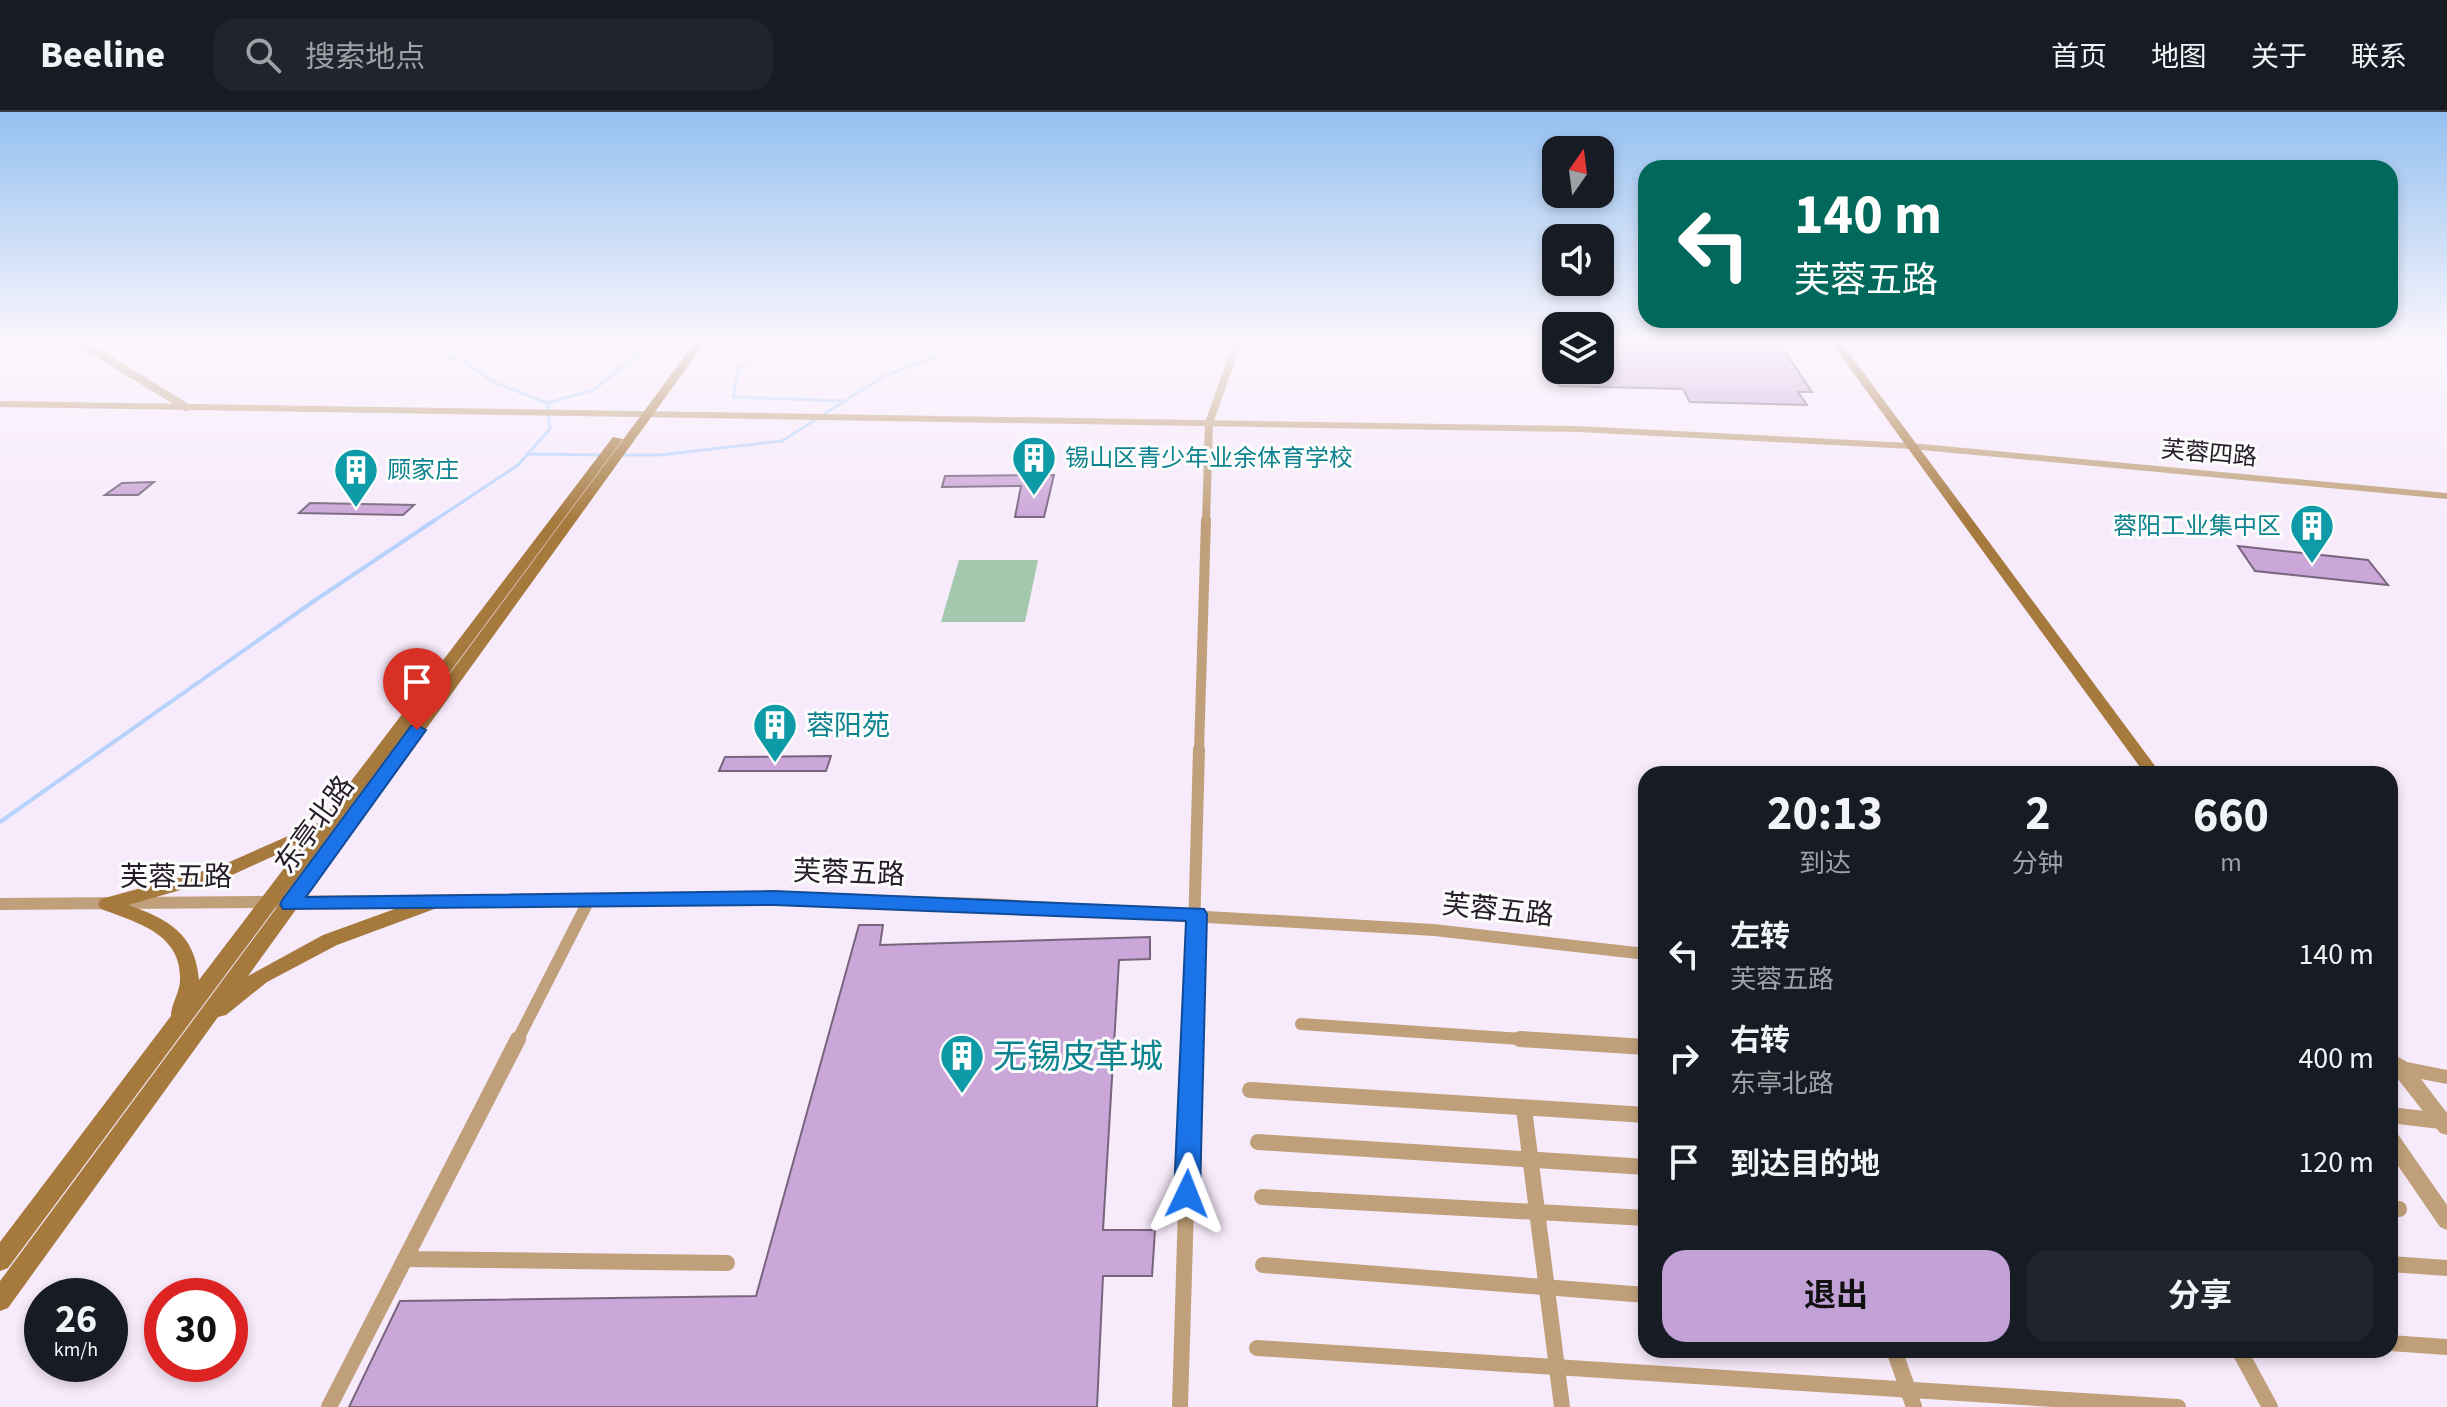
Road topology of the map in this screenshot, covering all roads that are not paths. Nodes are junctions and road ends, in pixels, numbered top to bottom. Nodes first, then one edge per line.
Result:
1 (177, 401) edge
2 (649, 401) edge
3 (651, 401) edge
4 (1217, 401) edge
5 (1879, 401) edge
6 (0, 404) edge
7 (186, 407) junction
8 (641, 414) junction
9 (1209, 423) junction
10 (1911, 446) junction
11 (612, 454) junction
12 (2447, 496) edge
13 (2147, 766) edge
14 (327, 824) junction
15 (589, 900) junction
16 (431, 903) junction
17 (0, 904) edge
18 (107, 904) junction
19 (267, 904) junction
20 (290, 904) junction
21 (1197, 914) junction
22 (1638, 953) edge
23 (177, 1024) junction
24 (202, 1024) junction
25 (1301, 1024) dead end
26 (1638, 1046) edge
27 (2398, 1066) edge
28 (2398, 1070) edge
29 (2447, 1077) edge
30 (1250, 1090) dead end
31 (1524, 1109) junction
32 (1638, 1115) edge
33 (2398, 1116) edge
34 (2445, 1124) edge
35 (1258, 1142) dead end
36 (2398, 1151) edge
37 (1530, 1160) junction
38 (1638, 1167) edge
39 (1262, 1197) dead end
40 (1537, 1212) junction
41 (1638, 1218) edge
42 (2447, 1221) edge
43 (405, 1259) junction
44 (0, 1260) edge
45 (727, 1263) dead end
46 (1263, 1265) dead end
47 (2398, 1265) edge
48 (2447, 1268) edge
49 (1546, 1288) junction
50 (1638, 1294) edge
51 (0, 1300) edge
52 (2398, 1344) edge
53 (2447, 1347) edge
54 (1257, 1348) dead end
55 (1897, 1358) edge
56 (2243, 1358) edge
57 (1557, 1368) junction
58 (1911, 1399) edge
59 (329, 1407) edge
60 (1180, 1407) edge
61 (1562, 1407) edge
62 (2178, 1407) edge
63 (2270, 1407) edge

1 - 7 street
2 - 8 main road, 东亭北路
3 - 8 main road, 东亭北路
4 - 9 street
5 - 10 main road
6 - 7 street, 芙蓉四路
7 - 8 street, 芙蓉四路
8 - 9 street, 芙蓉四路
8 - 11 main road, 东亭北路
9 - 10 street, 芙蓉四路
9 - 21 street
10 - 12 street, 芙蓉四路
10 - 13 main road
11 - 14 main road, 东亭北路
11 - 20 main road, 东亭北路
14 - 18 main road
14 - 19 main road, 东亭北路
15 - 16 street, 芙蓉五路
15 - 21 street, 芙蓉五路
15 - 43 street
16 - 20 street, 芙蓉五路
16 - 24 main road
17 - 18 street, 芙蓉五路
18 - 19 street, 芙蓉五路
18 - 23 main road
19 - 20 street, 芙蓉五路
19 - 23 main road, 东亭北路
20 - 24 main road, 东亭北路
21 - 22 street, 芙蓉五路
21 - 60 street
23 - 44 main road, 东亭北路
24 - 51 main road, 东亭北路
25 - 26 street
27 - 29 street
28 - 34 street
30 - 31 street
31 - 32 street
31 - 37 street
33 - 34 street
35 - 37 street
36 - 42 street
37 - 38 street
37 - 40 street
39 - 40 street
40 - 41 street
40 - 49 street
43 - 45 street
43 - 59 street
46 - 49 street
47 - 48 street
49 - 50 street
49 - 57 street
52 - 53 street
54 - 57 street
55 - 58 street
56 - 63 street
57 - 58 street
57 - 61 street
58 - 62 street

